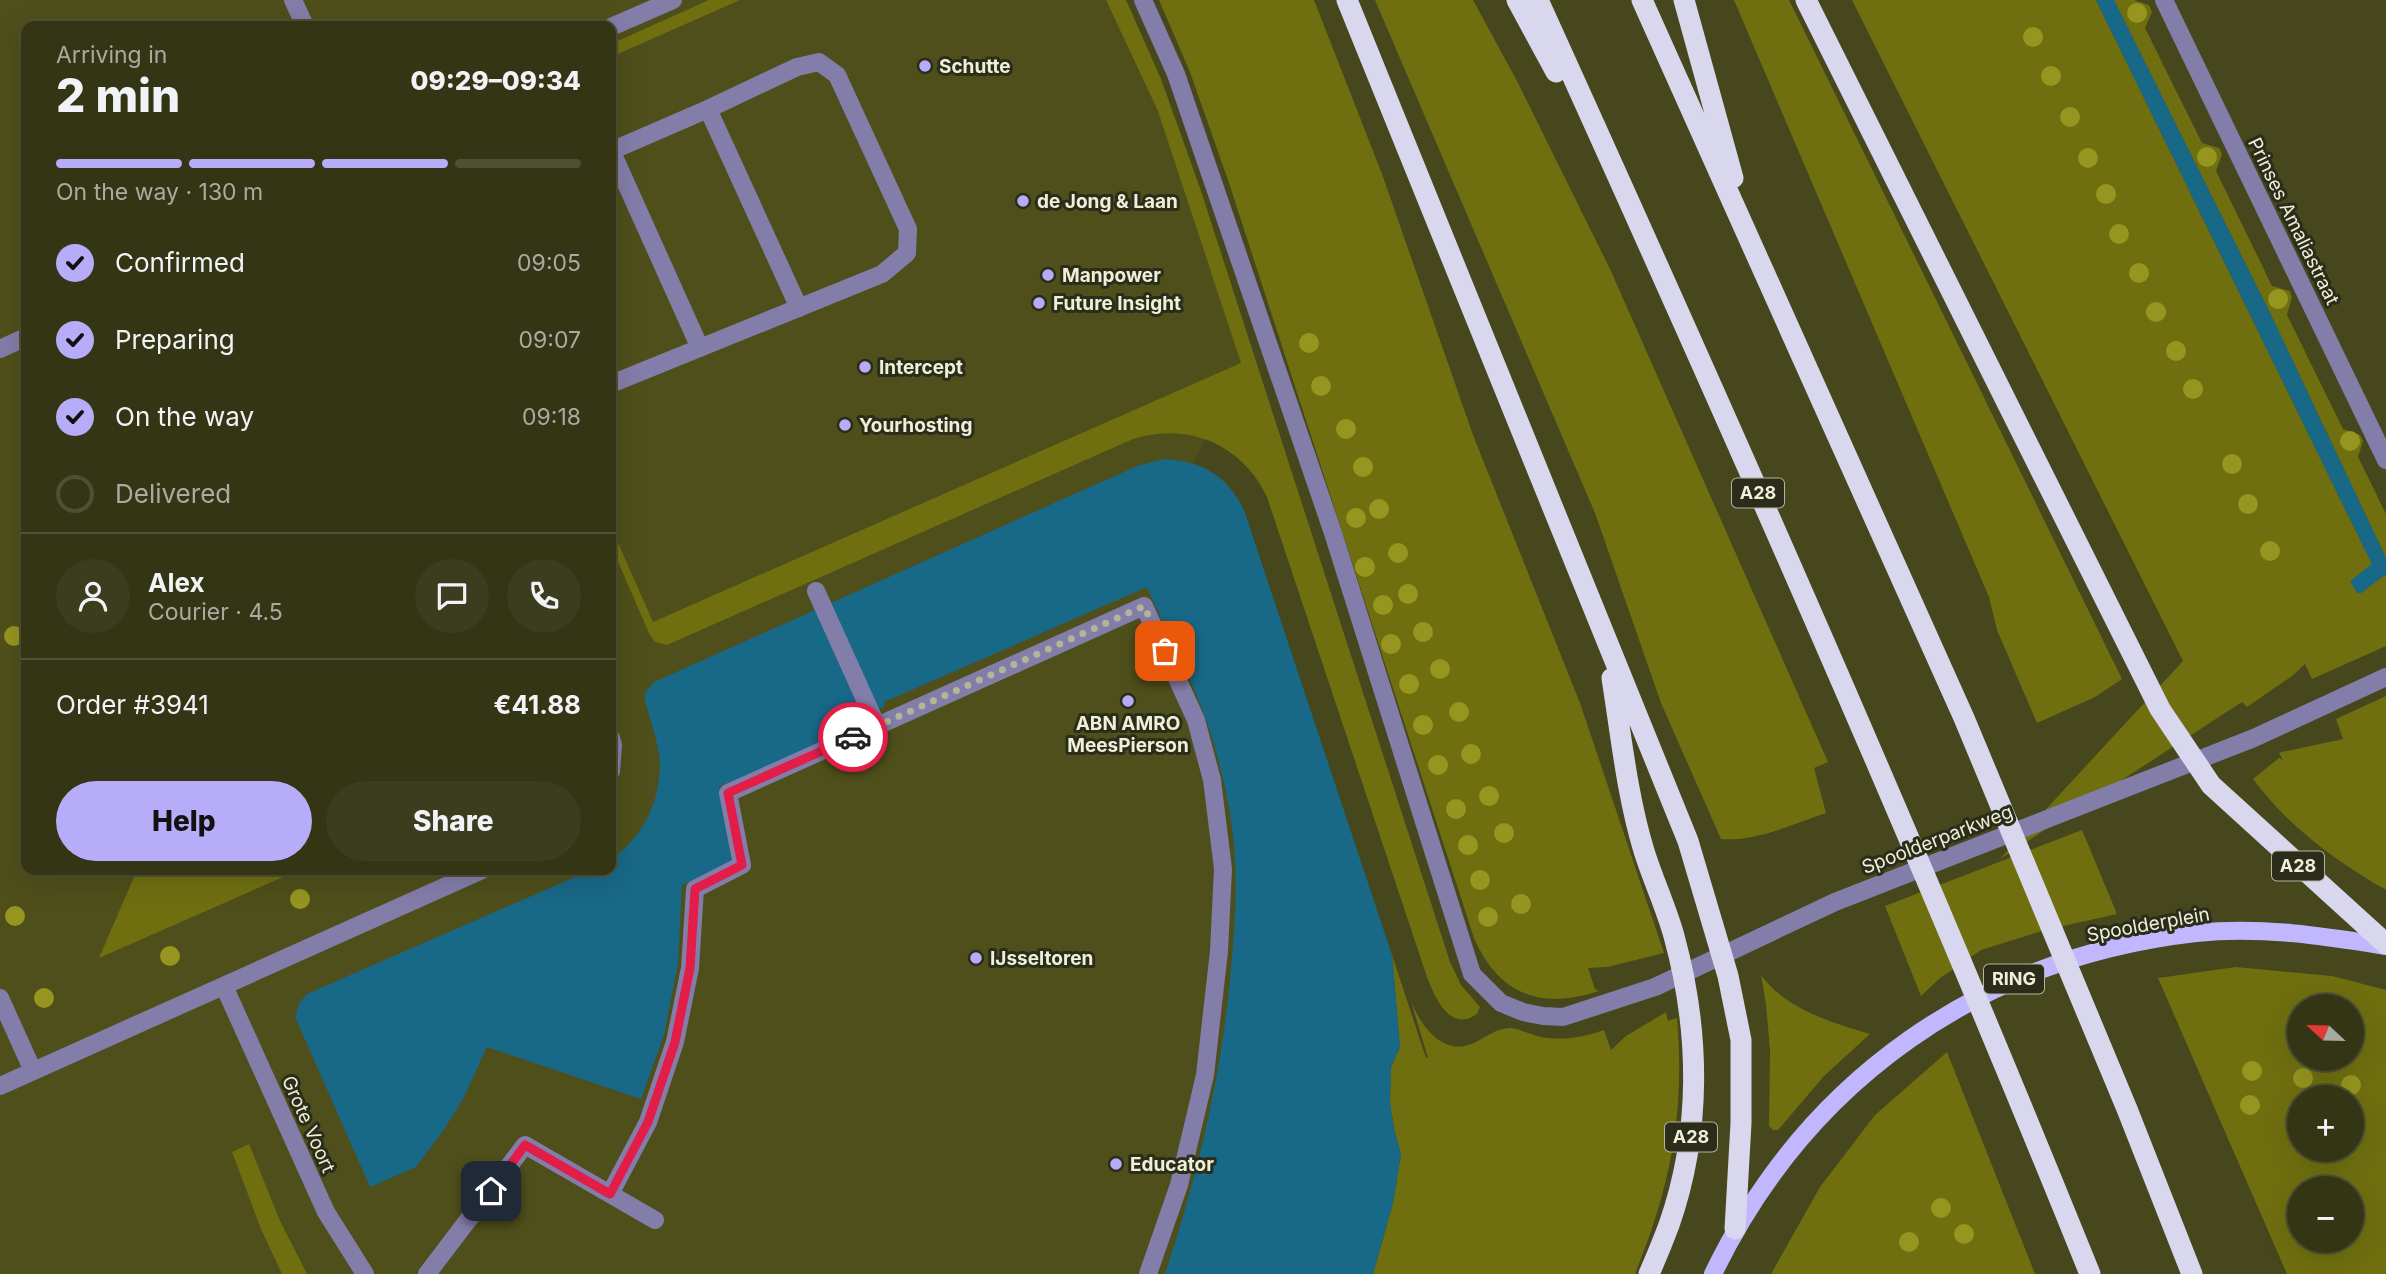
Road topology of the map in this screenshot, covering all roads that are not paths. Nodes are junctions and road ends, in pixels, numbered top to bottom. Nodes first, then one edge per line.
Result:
1 (293, 0) edge
2 (673, 0) edge
3 (1143, 0) edge
4 (1346, 0) edge
5 (1517, 0) edge
6 (1538, 0) edge
7 (1642, 0) edge
8 (1684, 0) edge
9 (1806, 0) edge
10 (2164, 0) edge
11 (303, 21) edge
12 (616, 25) edge
13 (708, 109) junction
14 (616, 148) edge
15 (616, 161) edge
16 (1642, 229) junction
17 (1752, 247) junction
18 (799, 308) junction
19 (21, 340) edge
20 (700, 348) junction
21 (0, 349) edge
22 (616, 382) edge
23 (2386, 460) edge
24 (819, 597) dead end
25 (1606, 642) junction
26 (2386, 677) edge
27 (875, 721) junction
28 (471, 875) edge
29 (2386, 945) edge
30 (224, 986) junction
31 (0, 998) edge
32 (33, 1071) junction
33 (0, 1086) edge
34 (610, 1194) junction
35 (655, 1220) dead end
36 (1735, 1229) junction
37 (365, 1274) edge
38 (427, 1274) edge
39 (1148, 1274) edge
40 (1649, 1274) edge
41 (1713, 1274) edge
42 (2090, 1274) edge
43 (2192, 1274) edge

1 - 11 street
2 - 12 street
3 - 26 street, Spoolderparkweg
4 - 25 highway, A28
5 - 16 highway, A28
6 - 16 highway, A28
7 - 17 highway
8 - 17 highway
9 - 29 highway, A28
10 - 23 street, Prinses Amaliastraat
13 - 14 street
13 - 18 street
13 - 18 street
15 - 20 street
16 - 42 highway, A28
17 - 43 highway
18 - 20 street
19 - 21 street
20 - 22 street
24 - 27 street
25 - 36 highway, A28
25 - 40 highway, A28
27 - 34 street
27 - 39 street
28 - 30 street
29 - 36 main road, Spoolderplein / RING
30 - 32 street
30 - 37 street, Grote Voort
31 - 32 street
32 - 33 street
34 - 35 street
34 - 38 street
36 - 41 main road, Spoolderplein / RING

